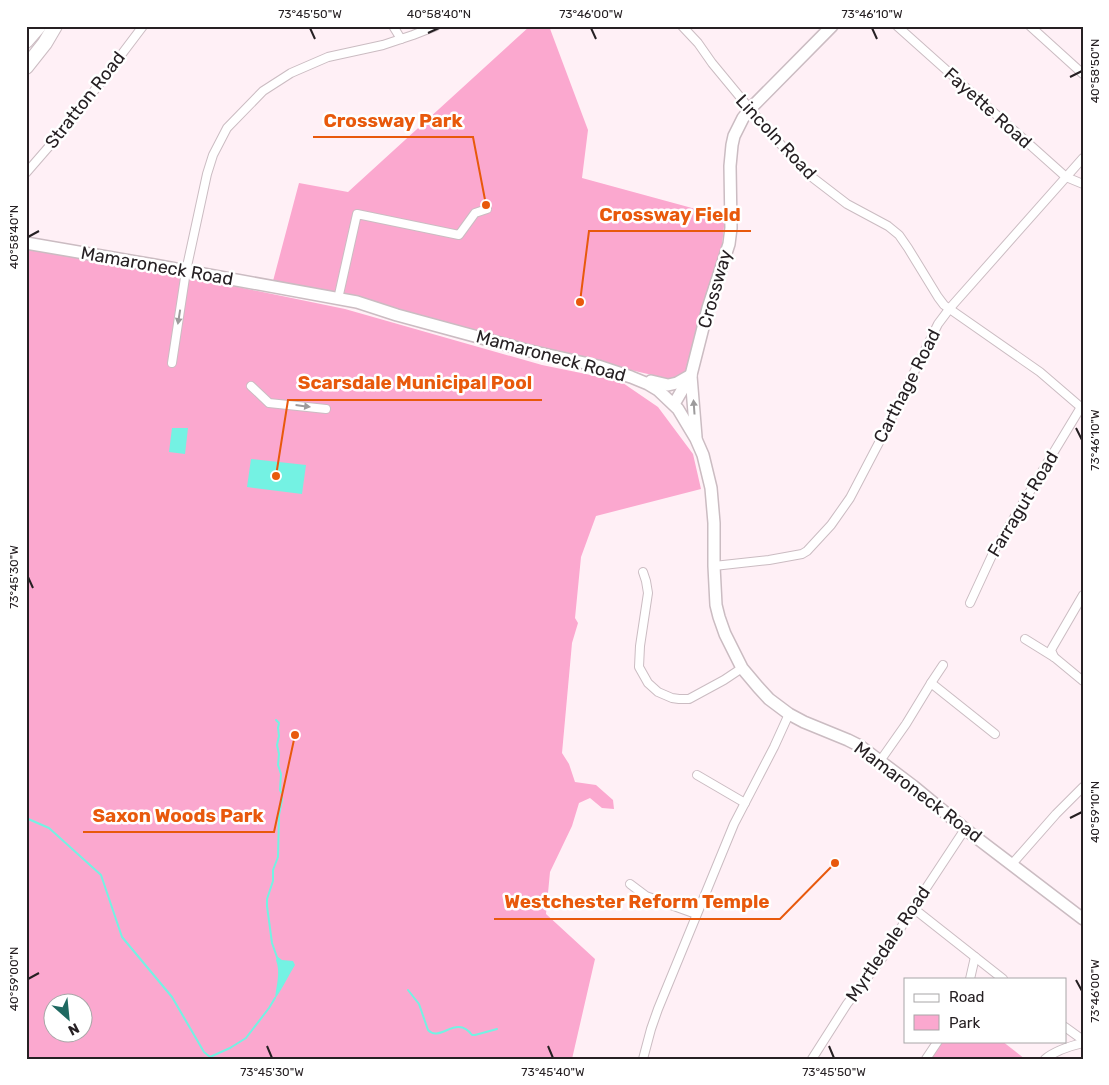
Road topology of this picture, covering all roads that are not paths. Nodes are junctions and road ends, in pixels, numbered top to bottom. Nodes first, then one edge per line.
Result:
1 (39, 26) edge
2 (50, 26) edge
3 (55, 26) edge
4 (143, 26) edge
5 (393, 26) edge
6 (436, 26) edge
7 (682, 26) edge
8 (832, 26) edge
9 (897, 26) edge
10 (1030, 26) edge
11 (401, 39) junction
12 (26, 41) edge
13 (26, 54) edge
14 (26, 67) edge
15 (1083, 74) edge
16 (750, 109) junction
17 (1083, 158) edge
18 (26, 173) edge
19 (1066, 177) junction
20 (1083, 184) edge
21 (487, 209) dead end
22 (26, 243) edge
23 (186, 271) junction
24 (338, 299) junction
25 (950, 308) junction
26 (172, 363) dead end
27 (692, 375) junction
28 (631, 377) junction
29 (251, 386) dead end
30 (674, 404) junction
31 (1082, 408) edge
32 (326, 409) dead end
33 (696, 439) junction
34 (714, 566) junction
35 (642, 572) dead end
36 (1083, 595) edge
37 (970, 603) dead end
38 (1026, 639) dead end
39 (1054, 657) junction
40 (943, 665) dead end
41 (742, 668) junction
42 (1083, 681) edge
43 (931, 683) junction
44 (789, 714) junction
45 (995, 734) dead end
46 (880, 761) junction
47 (697, 775) dead end
48 (1083, 787) edge
49 (745, 803) junction
50 (965, 829) junction
51 (1012, 864) junction
52 (630, 884) dead end
53 (913, 908) junction
54 (696, 914) junction
55 (1083, 919) edge
56 (975, 957) junction
57 (970, 978) edge
58 (1002, 978) edge
59 (1066, 1028) edge
60 (1083, 1041) edge
61 (937, 1042) edge
62 (643, 1059) edge
63 (812, 1059) edge
64 (926, 1059) edge
65 (1045, 1059) edge

1 - 12 highway
2 - 13 highway
3 - 14 highway
4 - 18 street, Stratton Road
5 - 11 street
6 - 11 street
7 - 16 street, Lincoln Road
8 - 16 street, Crossway
9 - 19 street, Fayette Road
10 - 15 street
11 - 23 street
16 - 25 street, Lincoln Road
16 - 27 street, Crossway
17 - 19 street, Carthage Road
19 - 20 street, Fayette Road
19 - 25 street, Carthage Road
21 - 24 street
22 - 23 street, Mamaroneck Road
23 - 24 street, Mamaroneck Road
23 -> 26 street
24 - 28 street, Mamaroneck Road
25 - 31 street, Lincoln Road
25 - 34 street, Carthage Road
27 - 28 street
27 - 30 street, Crossway
33 -> 27 street
28 - 30 street, Mamaroneck Road
29 -> 32 street
30 - 33 street, Mamaroneck Road
31 - 37 street, Farragut Road
33 - 34 street, Mamaroneck Road
34 - 41 street, Mamaroneck Road
35 - 41 street
36 - 39 street
38 - 39 street
39 - 42 street
40 - 43 street
41 - 44 street, Mamaroneck Road
43 - 45 street
43 - 46 street
44 - 46 street, Mamaroneck Road
44 - 49 street
46 - 50 street, Mamaroneck Road
47 - 49 street
48 - 51 street
49 - 54 street
50 - 51 street, Mamaroneck Road
50 - 53 street, Myrtledale Road
51 - 55 street, Mamaroneck Road
52 - 54 street
53 - 56 street
53 - 63 street, Myrtledale Road
54 - 62 street
56 - 57 street
56 - 58 street
59 - 60 street
60 - 65 street
61 - 64 street

